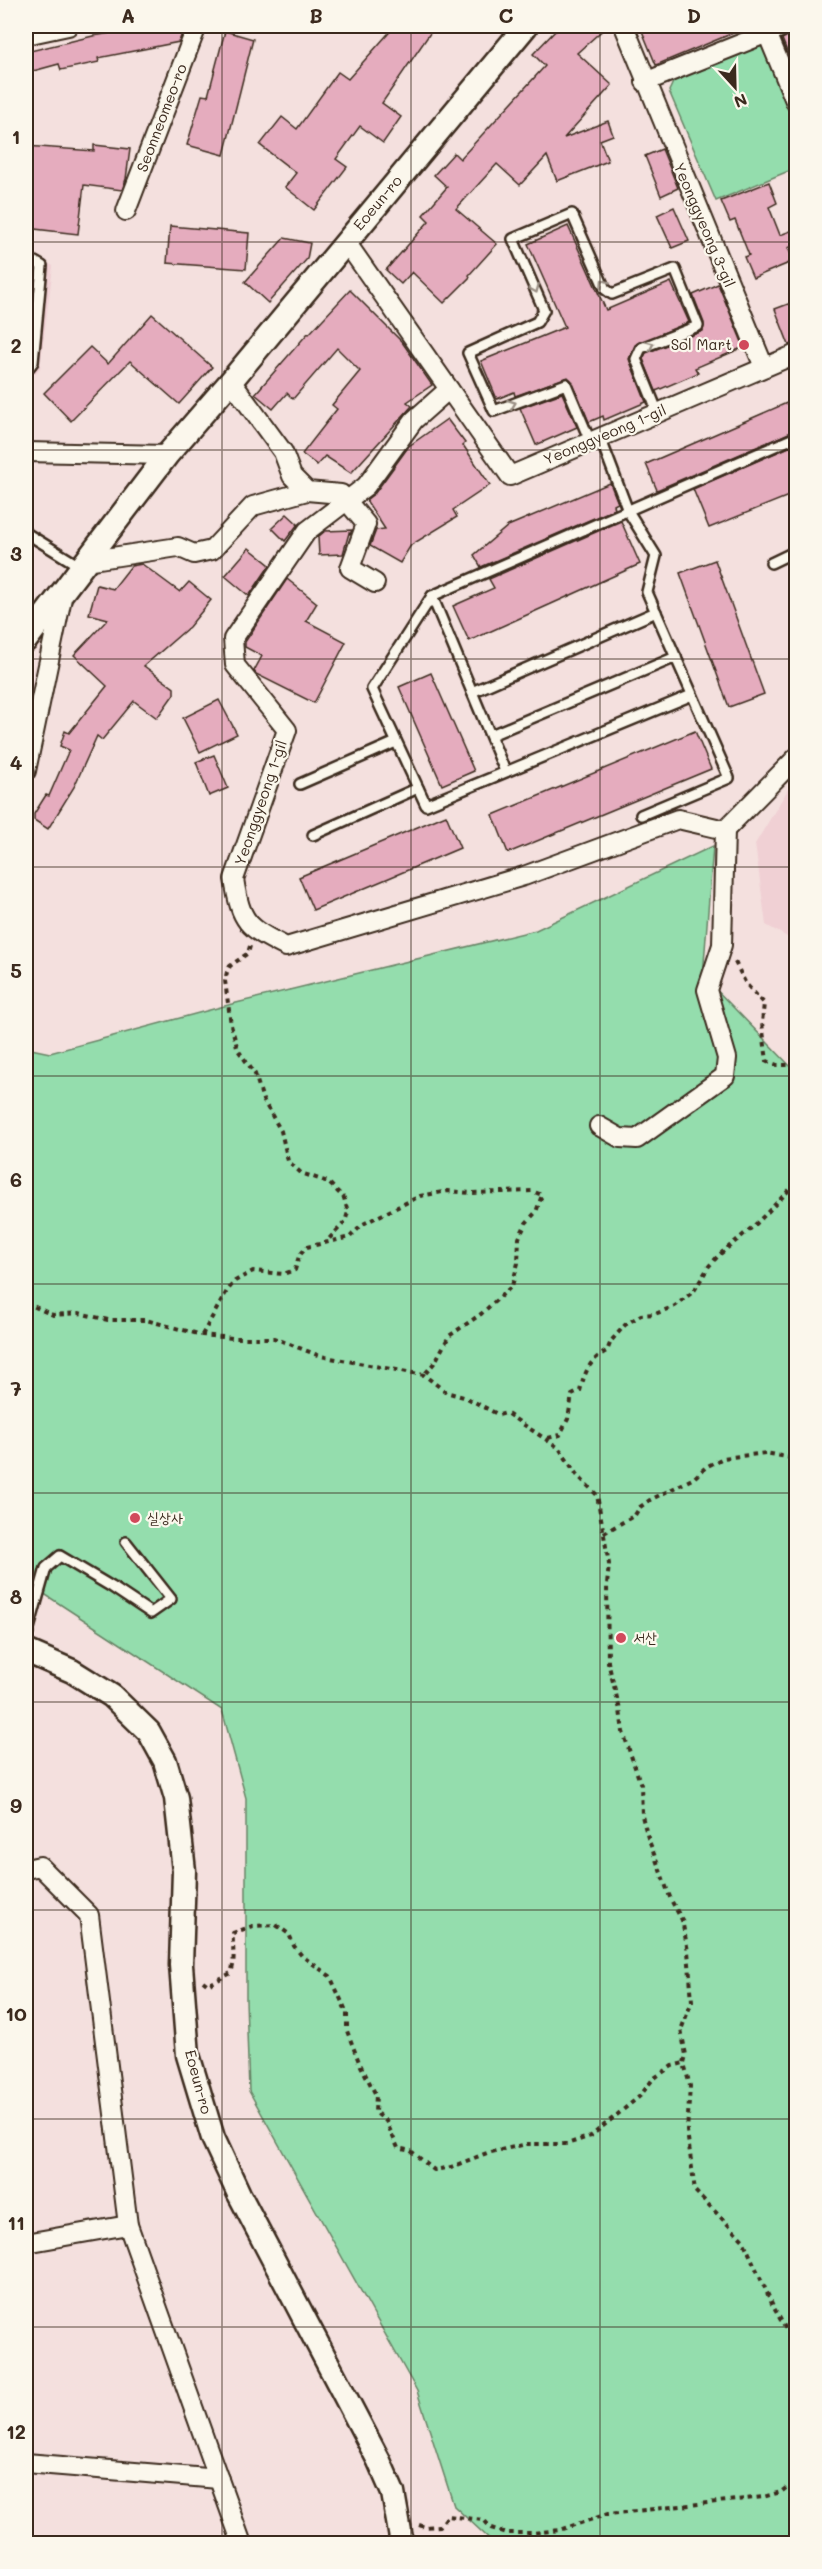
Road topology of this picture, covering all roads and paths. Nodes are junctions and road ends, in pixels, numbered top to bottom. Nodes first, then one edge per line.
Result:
1 (68, 26) edge
2 (197, 26) edge
3 (526, 26) edge
4 (624, 26) edge
5 (785, 26) edge
6 (767, 33) junction
7 (26, 35) edge
8 (645, 82) junction
9 (796, 103) edge
10 (126, 211) dead end
11 (346, 242) junction
12 (26, 257) edge
13 (796, 354) edge
14 (764, 367) junction
15 (26, 371) edge
16 (231, 381) junction
17 (449, 389) junction
18 (658, 413) junction
19 (796, 437) edge
20 (595, 439) junction
21 (26, 452) edge
22 (167, 454) junction
23 (307, 491) junction
24 (346, 501) junction
25 (628, 511) junction
26 (26, 533) edge
27 (796, 551) edge
28 (771, 563) dead end
29 (84, 564) junction
30 (375, 583) dead end
31 (63, 591) junction
32 (432, 596) junction
33 (656, 612) junction
34 (26, 640) edge
35 (676, 657) junction
36 (472, 692) junction
37 (692, 695) junction
38 (491, 735) junction
39 (396, 742) junction
40 (796, 758) edge
41 (26, 771) edge
42 (505, 771) junction
43 (300, 784) dead end
44 (418, 788) junction
45 (641, 815) dead end
46 (725, 830) junction
47 (313, 835) dead end
48 (252, 930) junction
49 (722, 945) junction
50 (796, 1065) edge
51 (599, 1126) dead end
52 (796, 1183) edge
53 (325, 1242) junction
54 (26, 1303) edge
55 (202, 1335) junction
56 (424, 1375) junction
57 (548, 1438) junction
58 (796, 1459) edge
59 (604, 1533) junction
60 (126, 1542) dead end
61 (26, 1639) edge
62 (26, 1651) edge
63 (26, 1869) edge
64 (181, 1965) junction
65 (684, 2063) junction
66 (128, 2225) junction
67 (26, 2243) edge
68 (796, 2347) edge
69 (26, 2463) edge
70 (219, 2479) junction
71 (796, 2492) edge
72 (395, 2511) junction
73 (242, 2544) edge
74 (402, 2544) edge

1 - 7 street
2 - 10 street, Seonneomeo-ro
3 - 11 street, Eoeun-ro
4 - 8 street, Yeonggyeong 3-gil
5 - 6 street
6 - 8 street
6 - 9 street
8 - 14 street, Yeonggyeong 3-gil
11 - 16 street, Eoeun-ro
11 - 17 street, Yeonggyeong 1-gil
12 - 15 lane
13 - 14 street, Yeonggyeong 1-gil
14 - 18 street, Yeonggyeong 1-gil
16 - 22 street, Eoeun-ro
16 - 23 street
17 - 20 street, Yeonggyeong 1-gil
17 - 24 street, Yeonggyeong 1-gil
18 - 20 street, Yeonggyeong 1-gil
18 -> 20 lane
19 - 25 lane
20 - 25 lane
21 - 22 street
22 - 29 street, Eoeun-ro
23 - 24 street
23 - 29 street
24 - 30 street
24 - 48 street, Yeonggyeong 1-gil
25 - 32 lane
25 - 33 lane
26 - 29 lane
27 - 28 lane
29 - 31 street, Eoeun-ro
31 - 34 street, Eoeun-ro
31 - 41 street, Eoeun-ro
32 - 36 lane
32 - 39 lane
33 - 35 lane
33 - 36 lane
35 - 37 lane
35 - 38 lane
36 - 38 lane
37 - 42 lane
37 - 45 lane
38 - 42 lane
39 - 43 lane
39 - 44 lane
40 - 46 street
42 - 44 lane
44 - 47 lane
46 - 48 street
46 - 49 street
48 - 53 path
49 - 50 path
49 - 51 street
52 - 57 path
53 - 55 path
53 - 56 path
54 - 55 path
55 - 56 path
56 - 57 path
57 - 59 path
58 - 59 path
59 - 65 path
60 - 61 lane
62 - 64 street, Eoeun-ro
63 - 66 street
64 - 65 path
64 - 72 street, Eoeun-ro
65 - 68 path
66 - 67 street
66 - 70 street
69 - 70 street
70 - 73 street
71 - 72 path
72 - 74 street, Eoeun-ro

